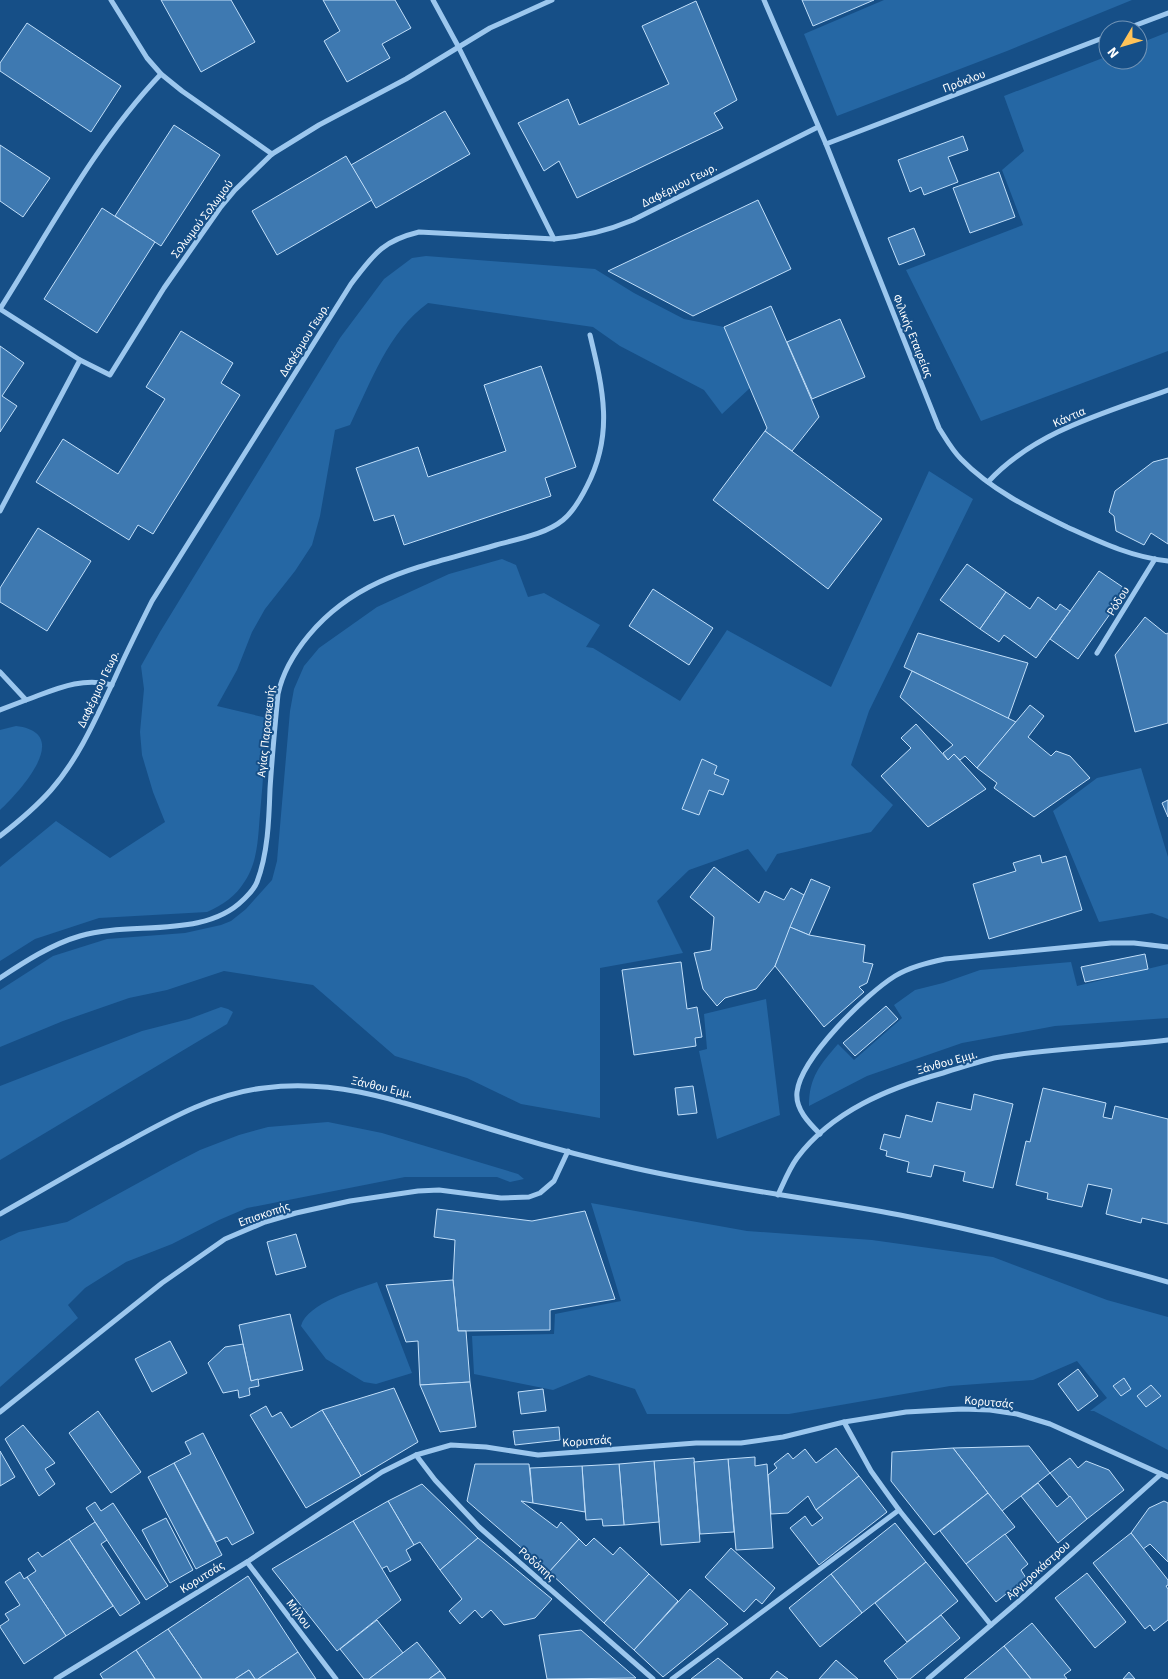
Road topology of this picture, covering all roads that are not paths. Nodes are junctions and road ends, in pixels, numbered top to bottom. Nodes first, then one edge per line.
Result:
1 (111, 0) edge
2 (433, 0) edge
3 (552, 0) edge
4 (764, 0) edge
5 (1168, 13) edge
6 (1148, 21) edge
7 (1098, 40) edge
8 (458, 46) junction
9 (161, 74) junction
10 (818, 127) junction
11 (826, 144) junction
12 (272, 154) junction
13 (554, 239) junction
14 (0, 309) edge
15 (590, 335) dead end
16 (80, 360) junction
17 (1168, 390) edge
18 (988, 482) junction
19 (0, 511) edge
20 (1156, 559) junction
21 (1168, 561) edge
22 (1097, 653) dead end
23 (0, 672) edge
24 (112, 685) junction
25 (26, 700) junction
26 (0, 710) edge
27 (0, 836) edge
28 (1168, 947) edge
29 (0, 978) edge
30 (1168, 1040) edge
31 (820, 1134) junction
32 (568, 1151) junction
33 (778, 1195) junction
34 (0, 1214) edge
35 (1168, 1282) edge
36 (0, 1412) edge
37 (844, 1422) junction
38 (416, 1455) junction
39 (1161, 1474) junction
40 (1168, 1477) edge
41 (899, 1510) junction
42 (247, 1562) junction
43 (991, 1625) junction
44 (56, 1679) edge
45 (336, 1679) edge
46 (653, 1679) edge
47 (672, 1679) edge
48 (928, 1679) edge

1 - 9 street
2 - 8 street
3 - 8 street, Σολωμού Σολωμού
4 - 10 street, Φιλικής Εταιρείας
5 - 6 street
7 - 11 street, Πρόκλου
8 - 12 street, Σολωμού Σολωμού
8 - 13 street
9 - 12 street
9 - 14 street
10 - 11 street, Φιλικής Εταιρείας
10 - 13 street, Δαφέρμου Γεωρ.
11 - 18 street, Φιλικής Εταιρείας
12 - 16 street, Σολωμού Σολωμού
13 - 24 street, Δαφέρμου Γεωρ.
14 - 16 street
15 - 29 street, Αγίας Παρασκευής
16 - 19 street
17 - 18 street, Κάντια
18 - 20 street, Φιλικής Εταιρείας
20 - 21 street, Φιλικής Εταιρείας
20 - 22 street, Ρόδου
23 - 25 street
24 - 25 street
24 - 27 street, Δαφέρμου Γεωρ.
25 - 26 street
28 - 31 street
30 - 31 street, Ξάνθου Εμμ.
31 - 33 street, Ξάνθου Εμμ.
32 - 33 street, Ξάνθου Εμμ.
32 - 34 street, Ξάνθου Εμμ.
32 - 36 street, Επισκοπής
33 - 35 street, Ξάνθου Εμμ.
37 - 38 street, Κορυτσάς
37 - 39 street, Κορυτσάς
37 - 41 street
38 - 42 street, Κορυτσάς
38 - 46 street, Ροδόπης
39 - 40 street, Κορυτσάς
39 - 43 street, Αργυροκάστρου
41 - 43 street
41 - 47 street
42 - 44 street, Κορυτσάς
42 - 45 street, Μήλου
43 - 48 street, Αργυροκάστρου

